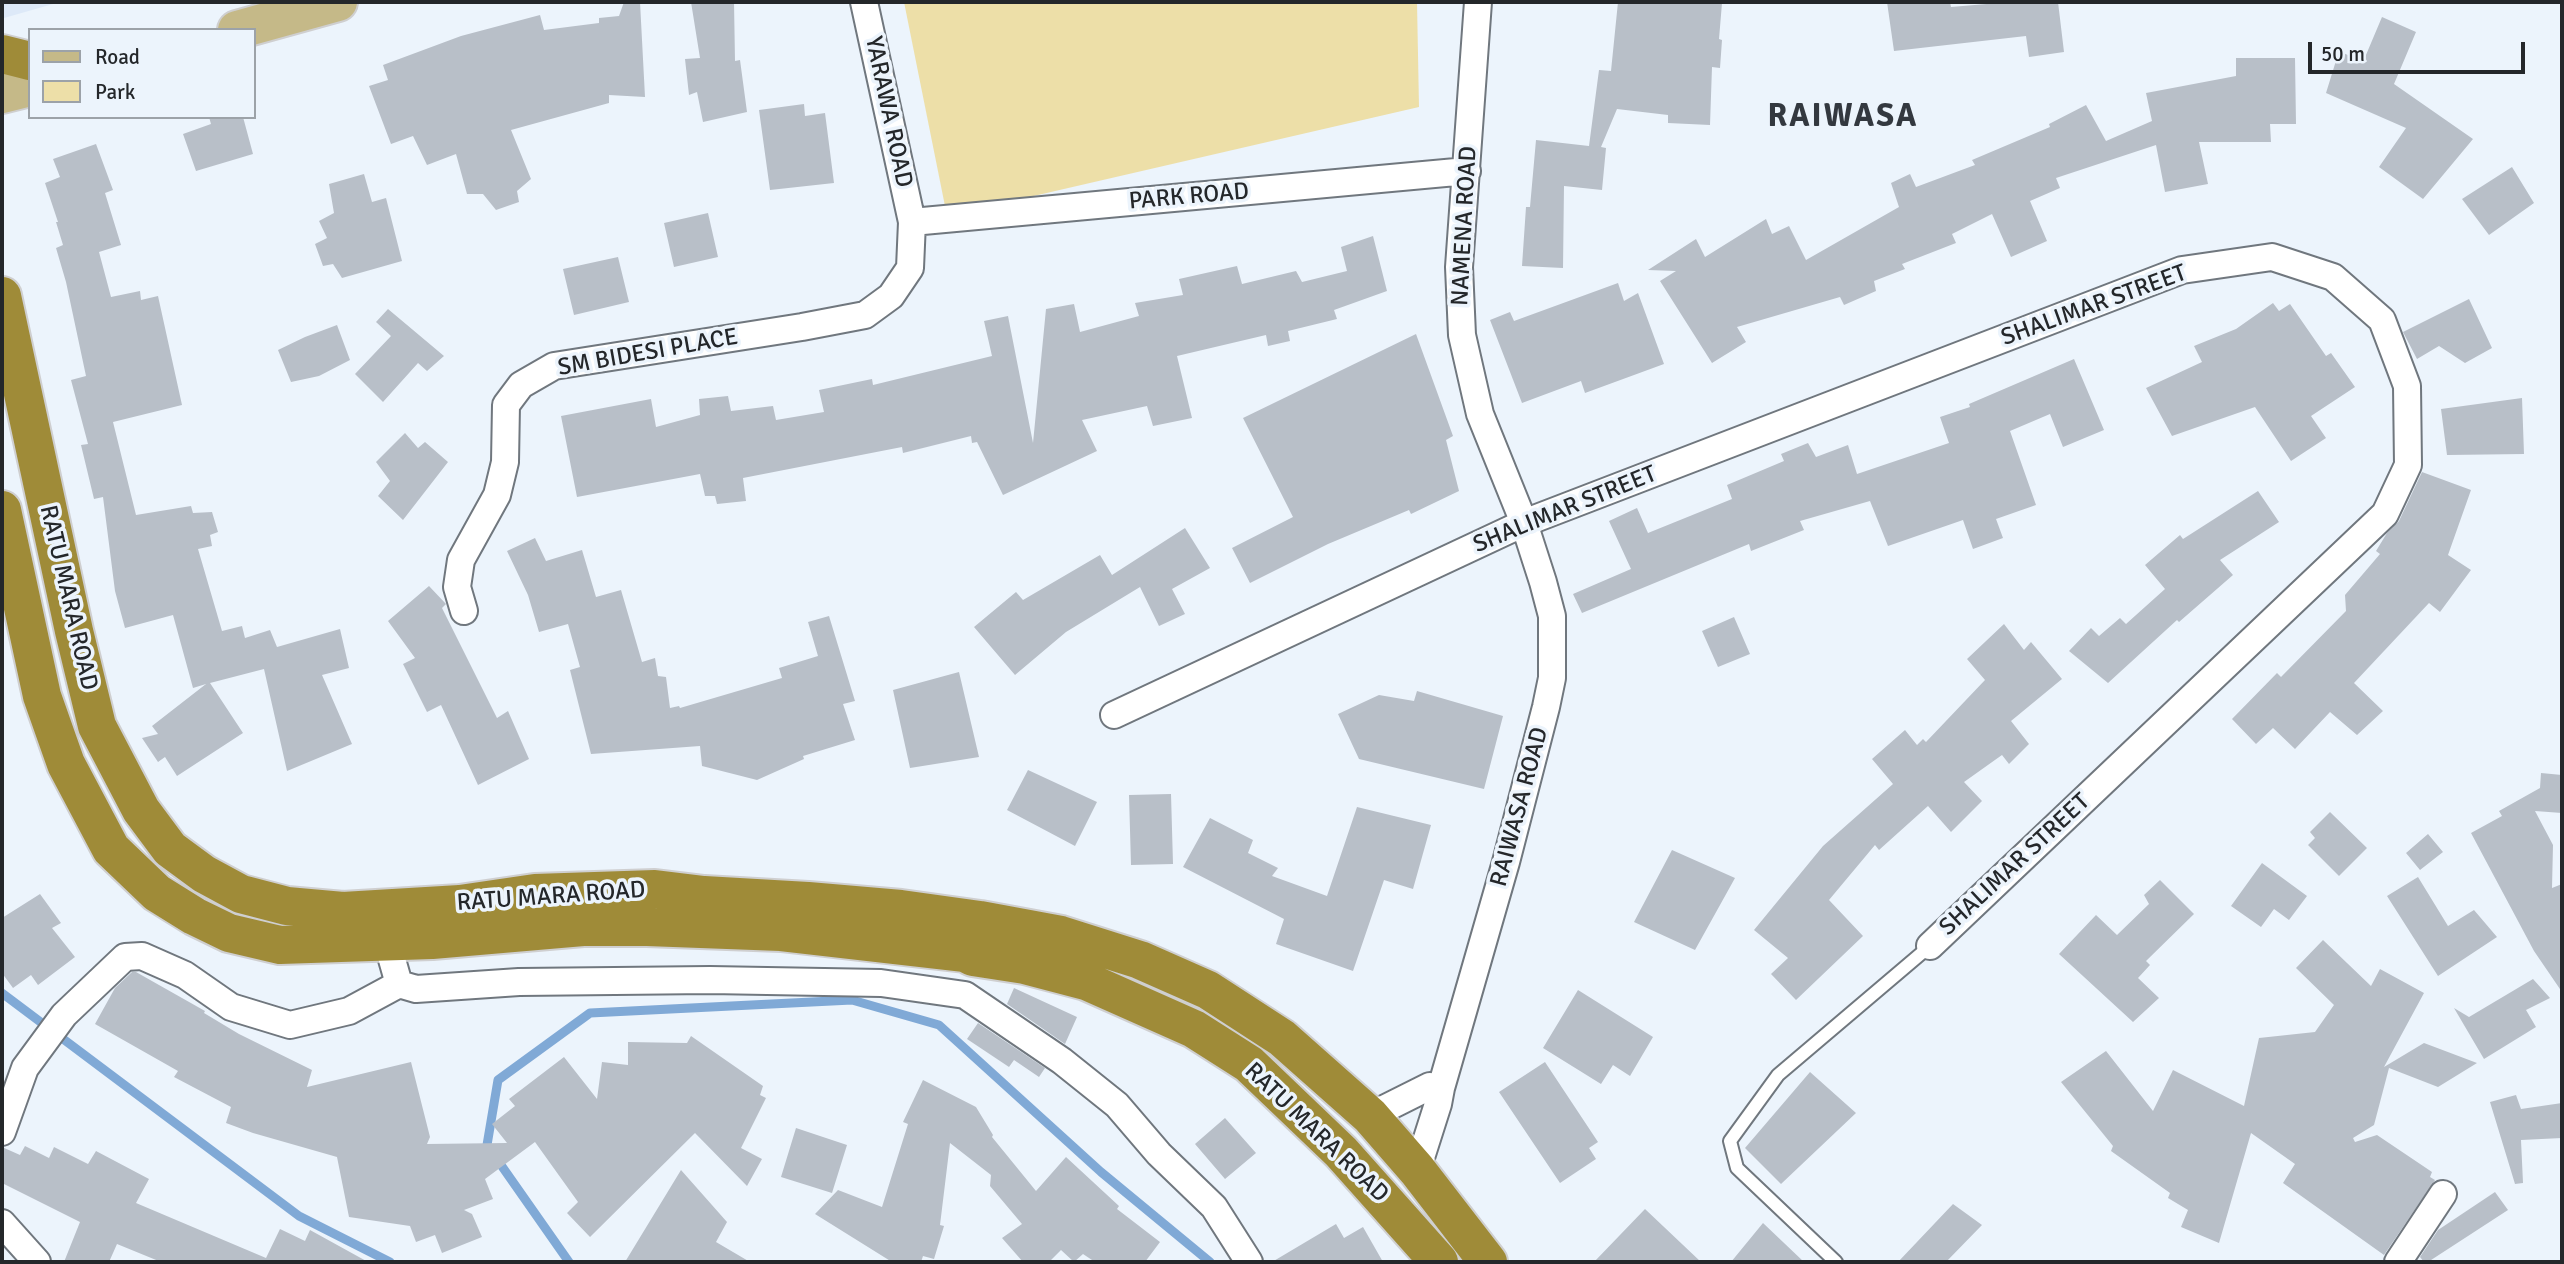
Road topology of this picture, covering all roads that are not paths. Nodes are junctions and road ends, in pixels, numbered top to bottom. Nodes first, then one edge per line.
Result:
1 (338, 2) edge
2 (864, 2) edge
3 (1478, 2) edge
4 (244, 28) edge
5 (2, 54) edge
6 (28, 60) edge
7 (28, 87) edge
8 (2, 94) edge
9 (1467, 172) junction
10 (912, 222) junction
11 (2, 296) edge
12 (2, 510) edge
13 (1524, 523) junction
14 (464, 611) dead end
15 (1114, 715) dead end
16 (387, 942) junction
17 (1930, 946) joint
18 (399, 984) junction
19 (1441, 1088) junction
20 (1370, 1116) junction
21 (2, 1132) edge
22 (1417, 1170) junction
23 (2444, 1194) dead end
24 (2, 1223) edge
25 (37, 1262) edge
26 (1249, 1262) edge
27 (1439, 1262) edge
28 (1488, 1262) edge
29 (1836, 1262) edge
30 (2398, 1262) edge

1 - 4 main road
2 - 10 street, YARAWA ROAD
3 - 9 street, NAMENA ROAD
5 - 6 highway
7 - 8 main road
9 - 10 street, PARK ROAD
9 - 13 street, NAMENA ROAD
10 - 14 street, SM BIDESI PLACE
11 - 20 highway, RATU MARA ROAD
12 - 16 highway, RATU MARA ROAD
13 - 15 street, SHALIMAR STREET
13 - 17 street, SHALIMAR STREET
13 - 19 street, RAIWASA ROAD
16 - 18 street
16 - 27 highway, RATU MARA ROAD
17 - 29 lane
18 - 21 street
18 - 26 street
19 - 20 street
19 - 22 street, RAIWASA ROAD
20 - 22 highway, RATU MARA ROAD
22 - 28 highway, RATU MARA ROAD
23 - 30 street
24 - 25 street

